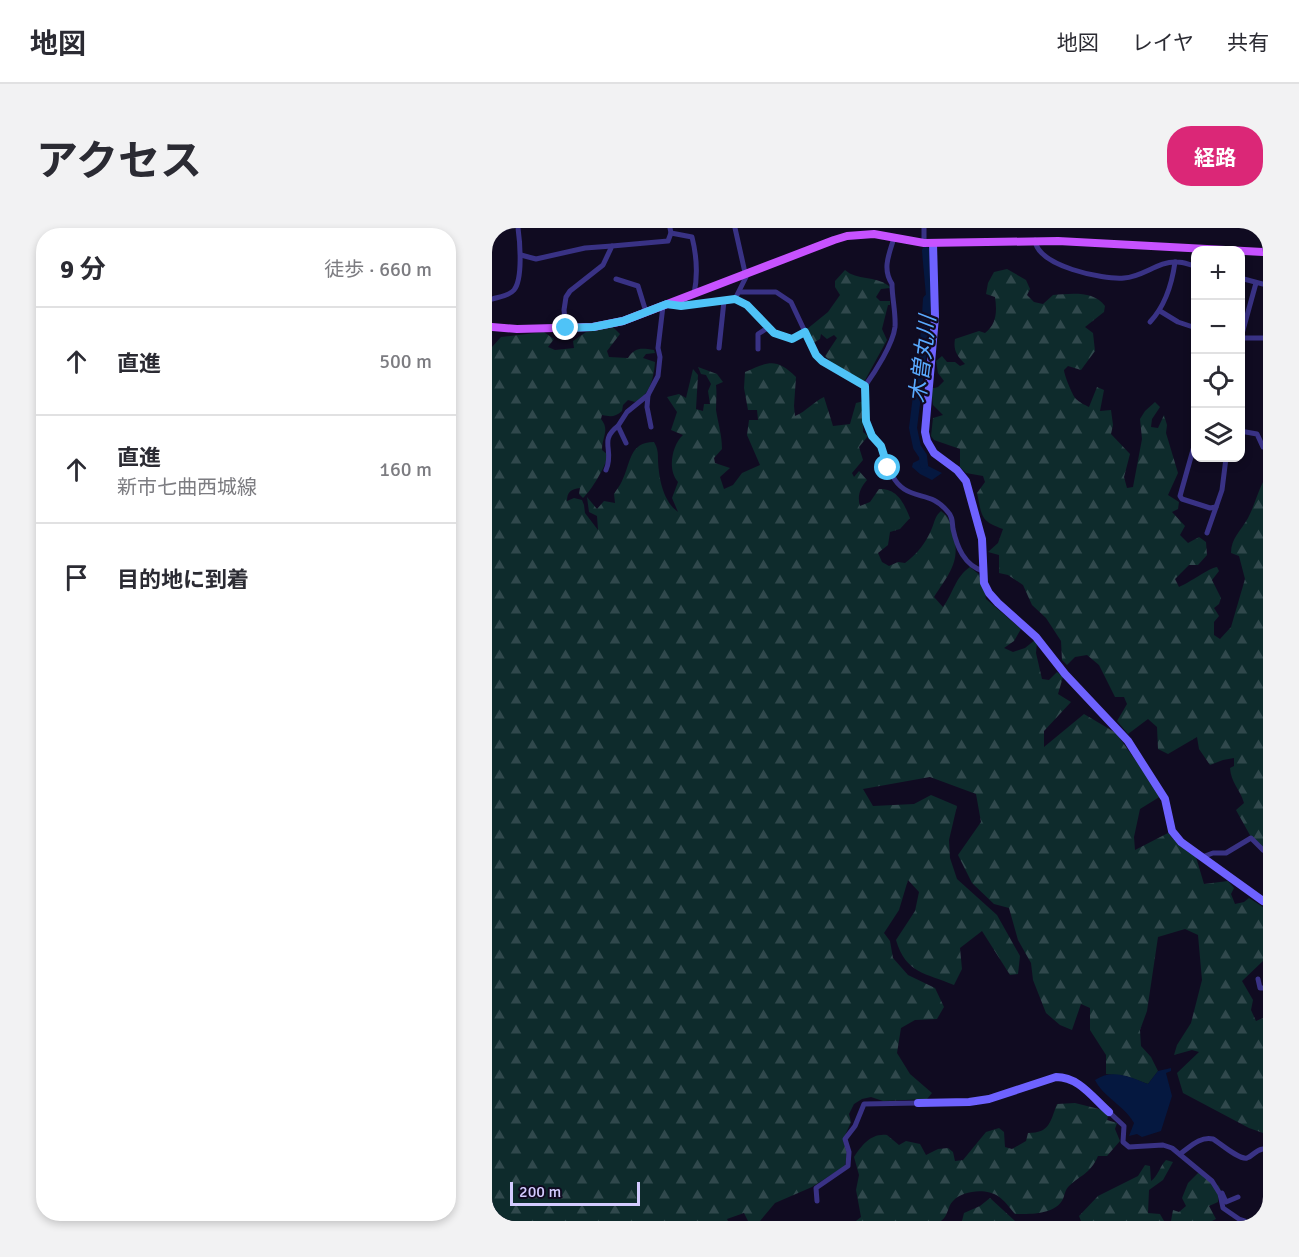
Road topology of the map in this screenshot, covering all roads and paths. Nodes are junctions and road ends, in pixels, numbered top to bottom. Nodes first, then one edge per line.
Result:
1 (505, 228) edge
2 (518, 228) edge
3 (735, 228) edge
4 (924, 228) edge
5 (492, 229) edge
6 (671, 230) edge
7 (894, 238) junction
8 (1035, 240) junction
9 (929, 243) junction
10 (612, 246) junction
11 (1263, 252) edge
12 (521, 255) junction
13 (1175, 262) junction
14 (1191, 265) edge
15 (745, 275) junction
16 (616, 279) dead end
17 (1245, 280) edge
18 (1260, 284) edge
19 (740, 292) junction
20 (693, 294) junction
21 (492, 299) edge
22 (735, 299) junction
23 (724, 301) junction
24 (665, 305) junction
25 (1160, 311) junction
26 (646, 312) junction
27 (1150, 322) dead end
28 (1191, 326) edge
29 (492, 327) edge
30 (769, 327) junction
31 (1245, 327) edge
32 (566, 328) junction
33 (805, 332) junction
34 (1245, 338) edge
35 (1263, 338) edge
36 (719, 348) dead end
37 (758, 349) dead end
38 (865, 386) junction
39 (648, 395) junction
40 (618, 426) junction
41 (651, 427) dead end
42 (1245, 432) edge
43 (626, 444) dead end
44 (1263, 447) edge
45 (1191, 457) edge
46 (1226, 462) edge
47 (606, 470) dead end
48 (1216, 507) junction
49 (1207, 533) dead end
50 (983, 571) junction
51 (1263, 850) edge
52 (1202, 857) junction
53 (1263, 902) edge
54 (1257, 979) dead end
55 (1263, 988) edge
56 (918, 1103) joint
57 (1109, 1112) joint
58 (1263, 1149) edge
59 (1180, 1154) junction
60 (1212, 1181) junction
61 (1238, 1197) dead end
62 (817, 1201) dead end
63 (1245, 1221) edge

1 - 5 street
2 - 12 street
3 - 15 street
4 - 9 street
6 - 10 street
6 - 20 street
7 - 9 main road
7 - 15 main road
7 - 38 street
8 - 9 main road
8 - 11 main road
8 - 13 street
9 - 50 street
10 - 12 street
10 - 32 street
12 - 21 street
13 - 14 street
13 - 25 street
15 - 19 street
15 - 20 main road
16 - 26 street
17 - 18 street
18 - 31 street
19 - 22 street
19 - 33 street
20 - 24 main road
22 - 23 street
22 - 30 street
23 - 24 street
23 - 36 street
24 - 26 main road
24 - 39 street
25 - 27 street
25 - 28 street
26 - 32 main road
29 - 32 main road
30 - 33 street
30 - 37 street
33 - 38 street
34 - 35 street
38 - 50 street
39 - 40 street
39 - 41 street
40 - 43 street
40 - 47 street
42 - 44 street
45 - 48 street
46 - 48 street
48 - 49 street
50 - 52 street
51 - 52 street
52 - 53 street
54 - 55 street
56 - 57 street
56 - 62 street
57 - 59 street
58 - 59 street
59 - 60 street
60 - 61 street
60 - 63 street

